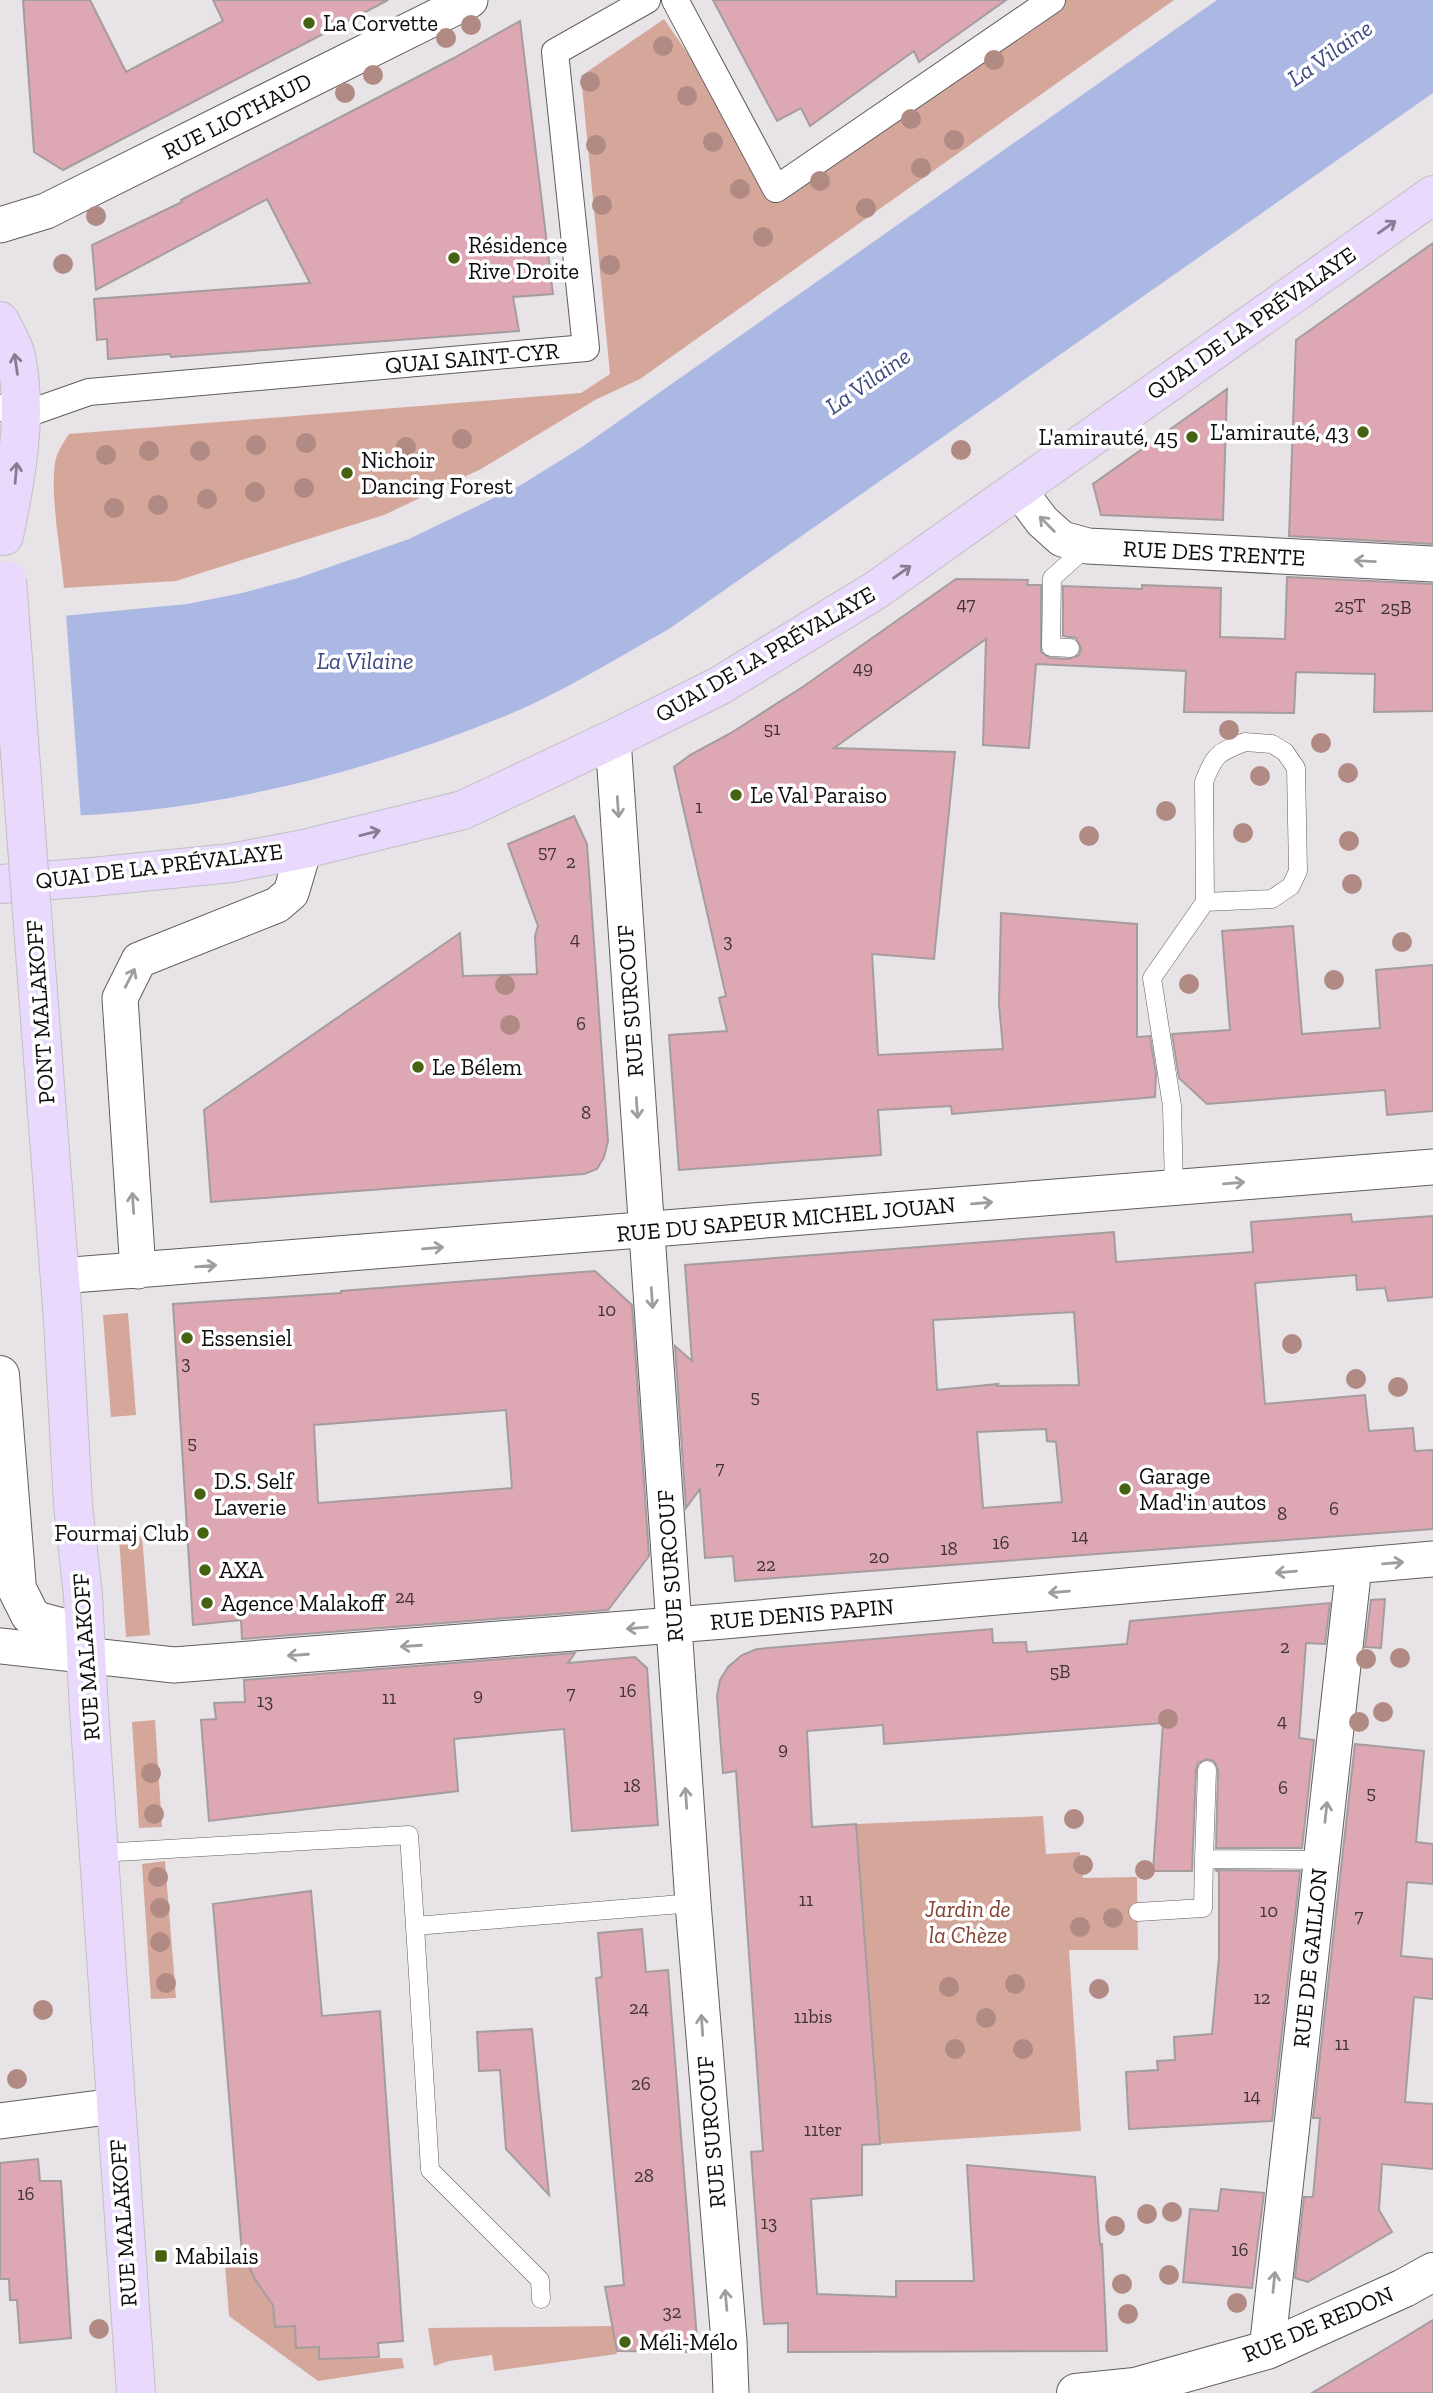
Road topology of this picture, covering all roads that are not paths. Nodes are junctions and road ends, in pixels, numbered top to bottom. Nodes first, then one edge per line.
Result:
1 (470, 0) edge
2 (648, 0) edge
3 (675, 0) edge
4 (1052, 0) edge
5 (1433, 195) edge
6 (0, 225) edge
7 (0, 321) edge
8 (11, 409) edge
9 (1018, 489) junction
10 (2, 522) edge
11 (1088, 546) junction
12 (1433, 564) edge
13 (1070, 648) dead end
14 (613, 739) junction
15 (304, 849) junction
16 (0, 884) edge
17 (1205, 902) junction
18 (1433, 1167) edge
19 (1174, 1188) junction
20 (646, 1231) junction
21 (138, 1271) junction
22 (60, 1276) junction
23 (0, 1375) edge
24 (1433, 1559) edge
25 (1354, 1566) junction
26 (17, 1589) junction
27 (673, 1625) junction
28 (0, 1627) edge
29 (0, 1646) edge
30 (87, 1655) junction
31 (1208, 1770) dead end
32 (99, 1853) junction
33 (1204, 1858) junction
34 (1321, 1860) junction
35 (693, 1903) junction
36 (1138, 1912) dead end
37 (415, 1926) junction
38 (114, 2106) junction
39 (0, 2120) edge
40 (1433, 2272) edge
41 (541, 2299) dead end
42 (1267, 2350) junction
43 (136, 2393) edge
44 (731, 2393) edge
45 (1076, 2393) edge
46 (1097, 2393) edge

1 - 6 street, RUE LIOTHAUD
2 - 8 street, QUAI SAINT-CYR
3 - 4 street
9 -> 5 main road, QUAI DE LA PRÉVALAYE
8 -> 7 main road, PONT MALAKOFF
10 -> 8 main road, PONT MALAKOFF
11 -> 9 street, RUE DES TRENTE
14 -> 9 main road, QUAI DE LA PRÉVALAYE
10 - 22 main road, PONT MALAKOFF, bridge
12 -> 11 street, RUE DES TRENTE
11 - 13 lane
15 -> 14 main road, QUAI DE LA PRÉVALAYE
14 -> 20 street, RUE SURCOUF
15 - 16 main road, QUAI DE LA PRÉVALAYE
21 -> 15 street
17 - 17 lane
17 - 19 lane
19 -> 18 street, RUE DU SAPEUR MICHEL JOUAN
20 -> 19 street, RUE DU SAPEUR MICHEL JOUAN
21 -> 20 street, RUE DU SAPEUR MICHEL JOUAN
20 -> 27 street, RUE SURCOUF
21 - 22 street
22 - 30 main road, RUE MALAKOFF
23 - 26 street
25 -> 24 street, RUE DENIS PAPIN
25 -> 27 street, RUE DENIS PAPIN
34 -> 25 street, RUE DE GAILLON
26 - 28 street
26 - 30 street
27 -> 30 street, RUE DENIS PAPIN
35 -> 27 street, RUE SURCOUF
29 - 30 street, RUE DENIS PAPIN
30 - 32 main road, RUE MALAKOFF
31 - 33 lane
32 - 37 lane
32 - 38 main road, RUE MALAKOFF
33 - 34 lane
33 - 36 lane
42 -> 34 street, RUE DE GAILLON
35 - 37 lane
44 -> 35 street, RUE SURCOUF
37 - 41 lane
38 - 39 street
38 - 43 main road, RUE MALAKOFF
40 - 42 street, RUE DE REDON
42 - 46 street, RUE DE REDON
45 - 46 street, RUE DE REDON

